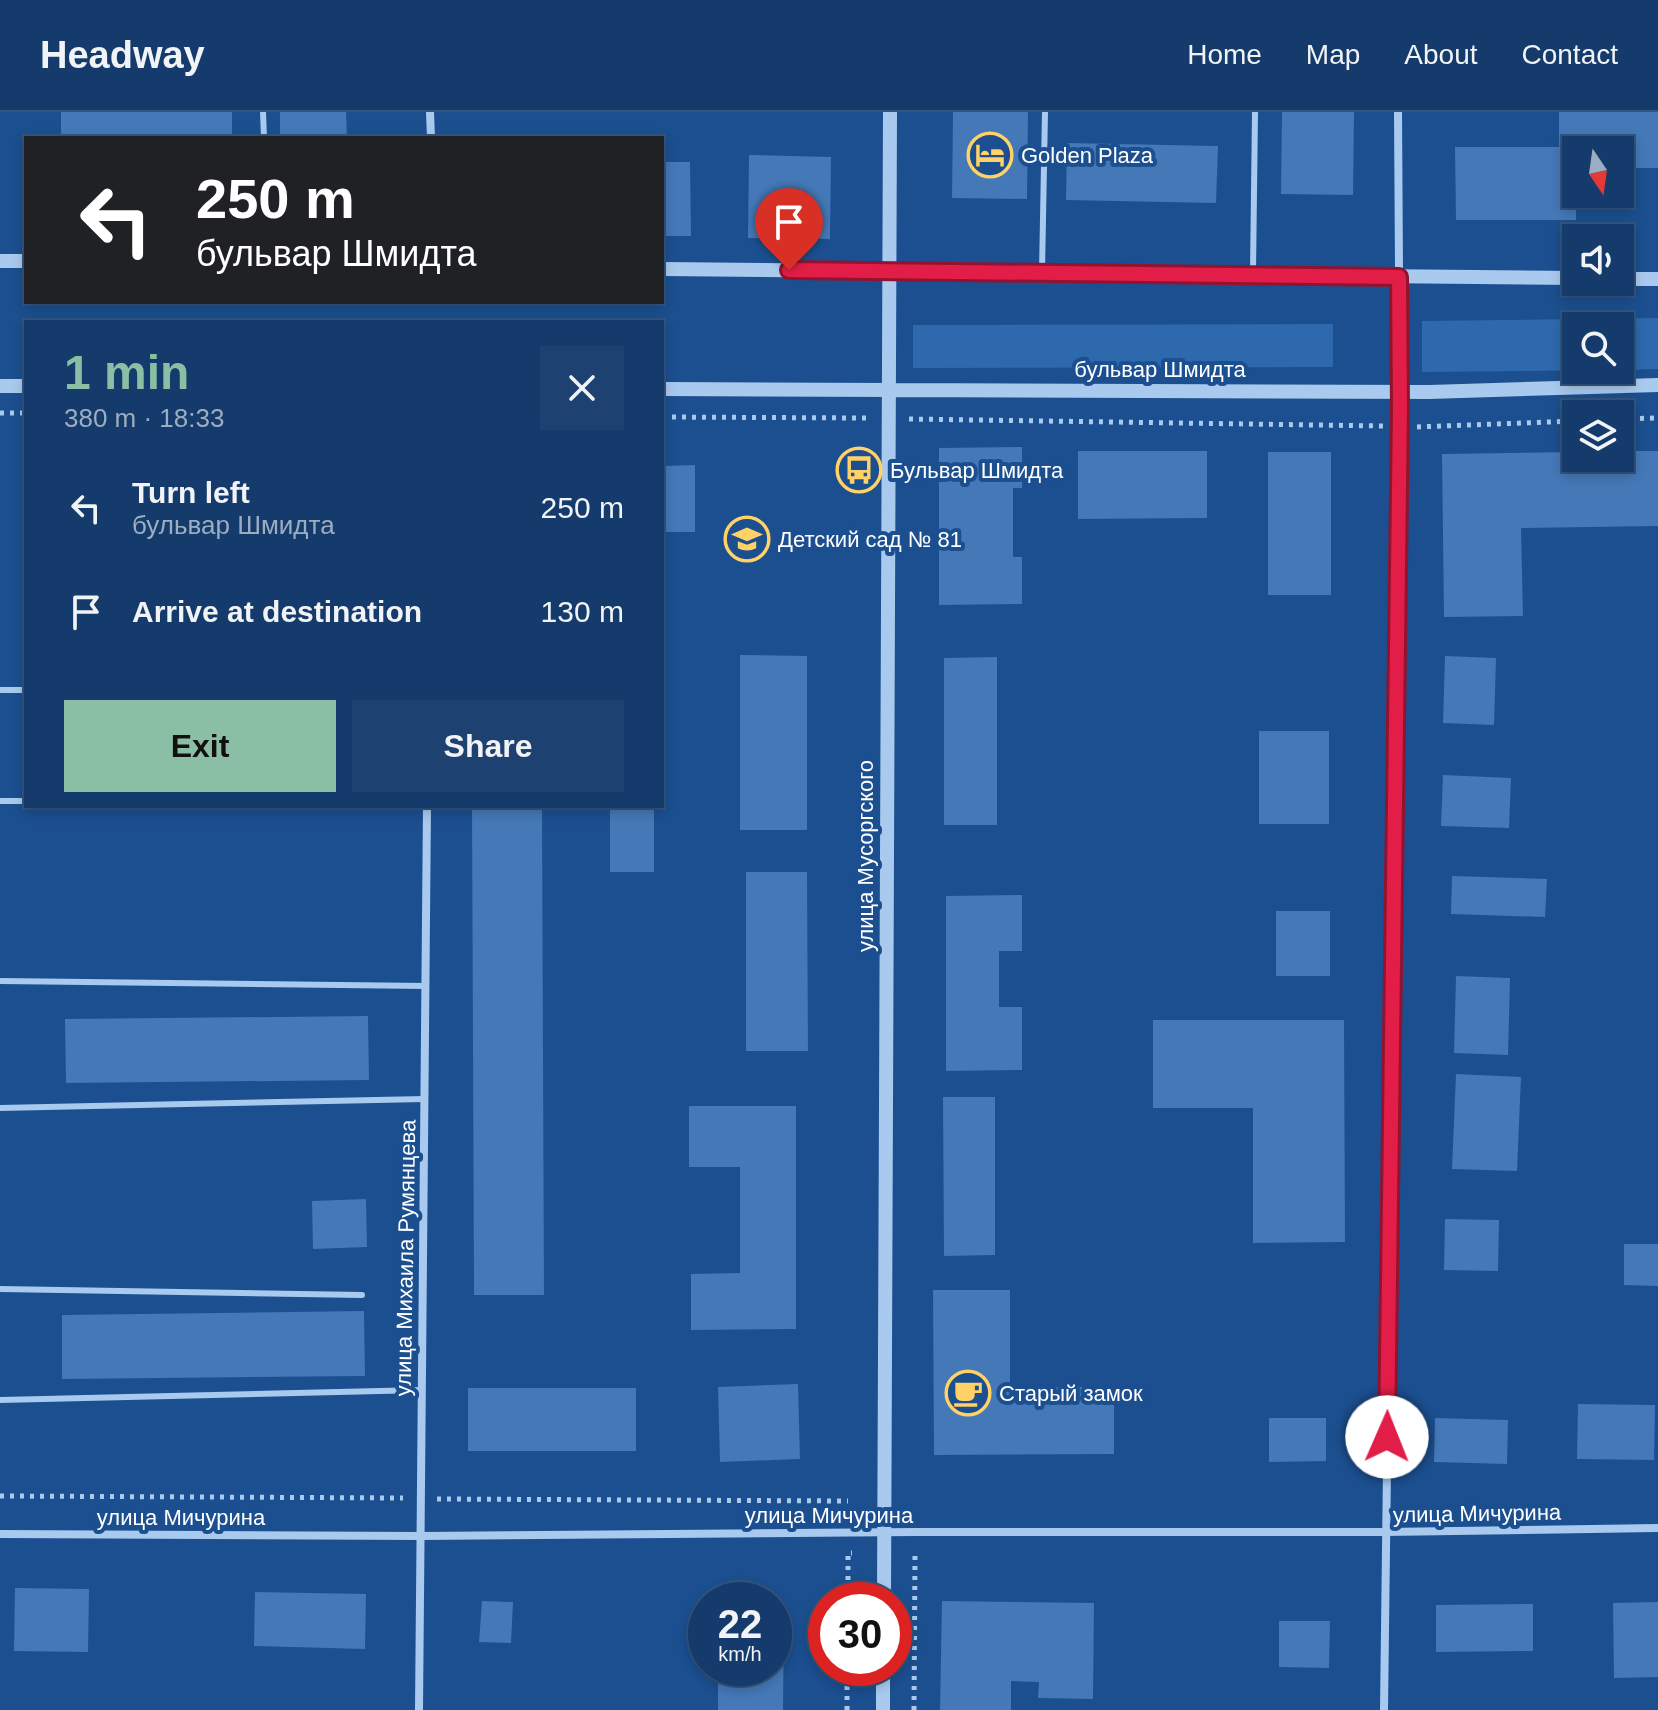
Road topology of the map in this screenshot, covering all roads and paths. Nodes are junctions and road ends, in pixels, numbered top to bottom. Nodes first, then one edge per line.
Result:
1 (263, 112) edge
2 (430, 112) edge
3 (890, 112) edge
4 (1045, 112) edge
5 (1255, 112) edge
6 (1398, 112) edge
7 (264, 136) edge
8 (431, 136) edge
9 (0, 261) edge
10 (24, 261) edge
11 (664, 269) edge
12 (890, 271) junction
13 (1042, 272) junction
14 (1253, 275) junction
15 (1399, 277) junction
16 (1562, 278) edge
17 (1634, 279) edge
18 (1658, 279) edge
19 (1658, 385) edge
20 (0, 386) edge
21 (24, 386) edge
22 (664, 389) edge
23 (889, 390) junction
24 (1400, 392) junction
25 (0, 413) edge
26 (24, 413) edge
27 (664, 417) edge
28 (889, 418) junction
29 (1658, 418) edge
30 (1634, 419) edge
31 (1562, 421) edge
32 (1400, 427) junction
33 (0, 690) edge
34 (24, 690) edge
35 (0, 801) edge
36 (24, 801) edge
37 (427, 808) edge
38 (0, 981) edge
39 (426, 986) junction
40 (425, 1099) junction
41 (0, 1108) edge
42 (0, 1289) edge
43 (362, 1295) dead end
44 (422, 1390) junction
45 (0, 1400) edge
46 (1658, 1528) edge
47 (884, 1532) junction
48 (1385, 1532) junction
49 (0, 1534) edge
50 (421, 1536) junction
51 (915, 1554) dead end
52 (884, 1582) edge
53 (847, 1686) edge
54 (883, 1686) edge
55 (419, 1710) edge
56 (847, 1710) edge
57 (883, 1710) edge
58 (914, 1710) edge
59 (1384, 1710) edge

1 - 7 lane
2 - 8 street
3 - 12 street, улица Мусоргского
4 - 13 lane
5 - 14 lane
6 - 15 street
9 - 10 street
11 - 12 street
12 - 13 street
12 - 23 street, улица Мусоргского
13 - 14 street
14 - 15 street
15 - 16 street
15 - 24 street
17 - 18 street
19 - 24 street, бульвар Шмидта
20 - 21 street
22 - 23 street, бульвар Шмидта
23 - 24 street, бульвар Шмидта
23 - 28 street, улица Мусоргского
24 - 32 street
25 - 26 path
27 - 28 path
28 - 32 path
28 - 47 street, улица Мусоргского
29 - 30 path
31 - 32 path
32 - 48 street
33 - 34 lane
35 - 36 lane
37 - 39 street, улица Михаила Румянцева
38 - 39 lane
39 - 40 street, улица Михаила Румянцева
40 - 41 lane
40 - 44 street, улица Михаила Румянцева
42 - 43 lane
44 - 45 lane
44 - 50 street, улица Михаила Румянцева
46 - 48 street, улица Мичурина
47 - 48 street, улица Мичурина
47 - 50 street, улица Мичурина
47 - 52 street, улица Мусоргского
48 - 59 street
49 - 50 street, улица Мичурина
50 - 55 street, улица Михаила Румянцева
51 - 58 path
53 - 56 path
54 - 57 street

